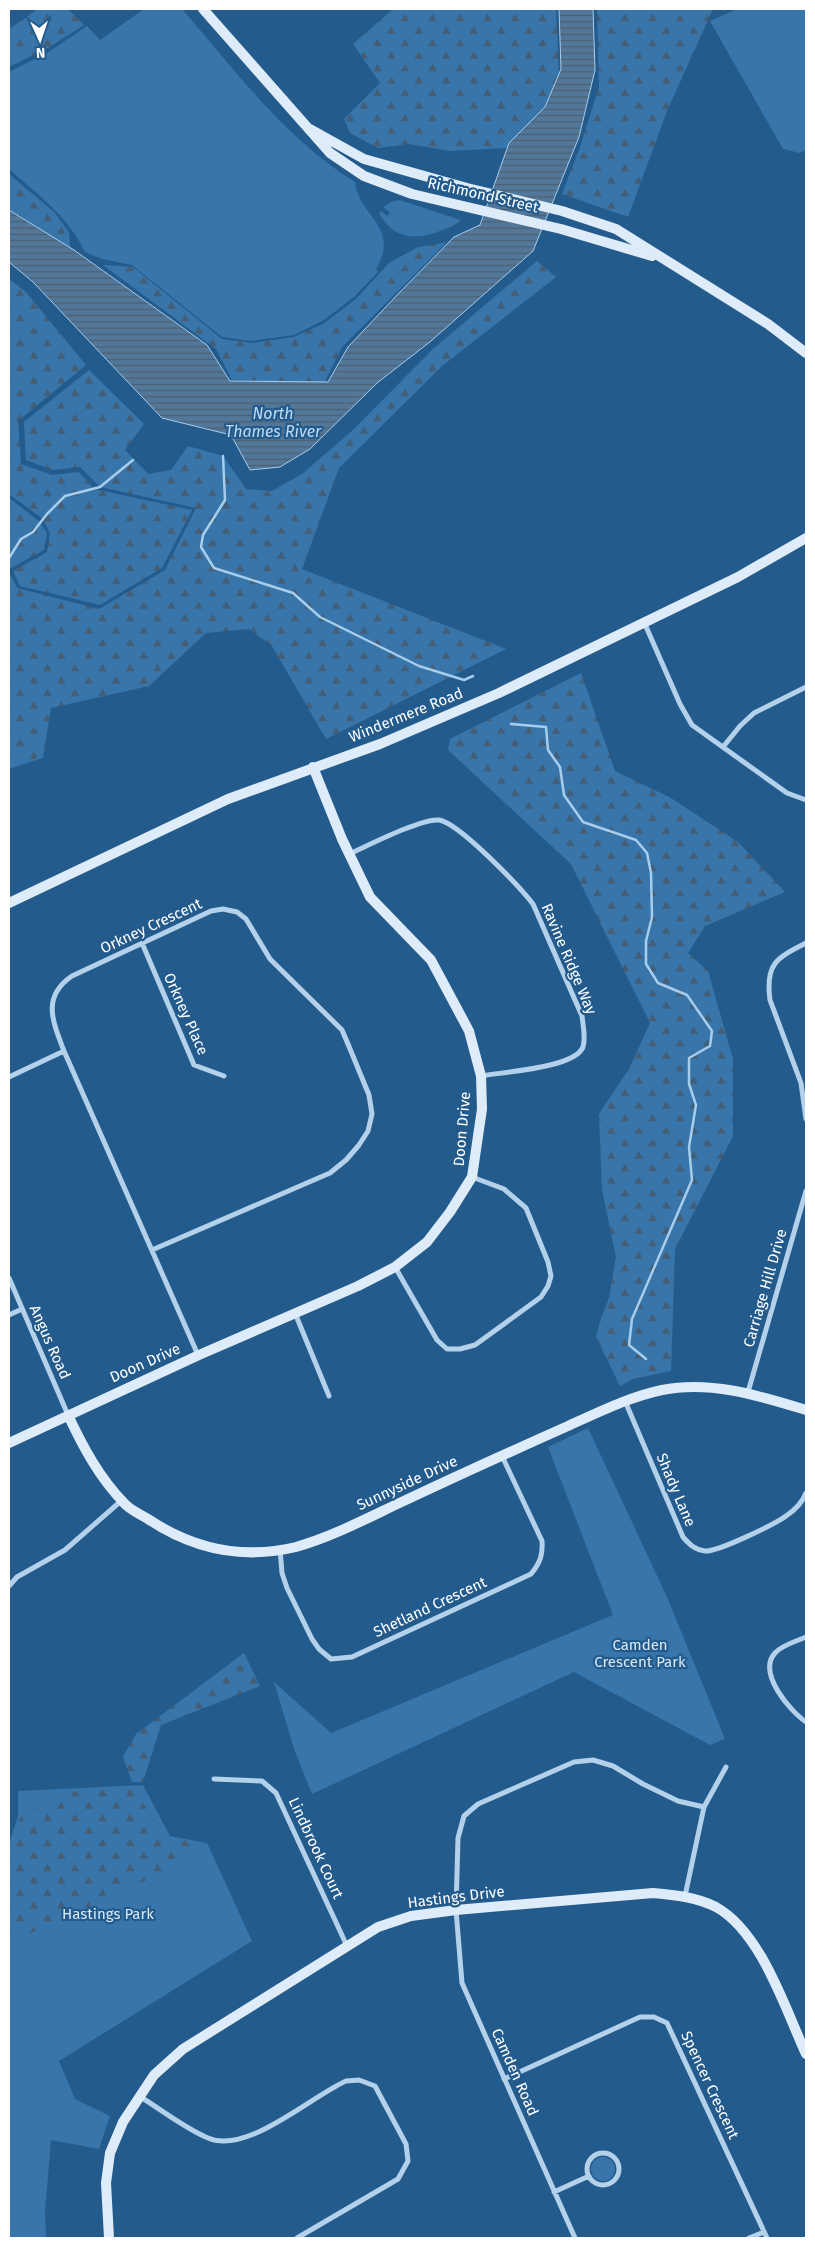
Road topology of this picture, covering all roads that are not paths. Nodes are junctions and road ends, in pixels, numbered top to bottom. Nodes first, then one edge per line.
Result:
1 (203, 9) edge
2 (310, 128) junction
3 (665, 260) junction
4 (806, 353) edge
5 (806, 538) edge
6 (644, 622) junction
7 (806, 687) edge
8 (723, 747) junction
9 (313, 767) junction
10 (806, 800) edge
11 (349, 854) junction
12 (9, 903) edge
13 (806, 943) edge
14 (142, 944) junction
15 (64, 1051) junction
16 (224, 1076) dead end
17 (481, 1076) junction
18 (9, 1077) edge
19 (804, 1082) edge
20 (806, 1120) edge
21 (472, 1177) junction
22 (806, 1191) edge
23 (152, 1250) junction
24 (395, 1267) junction
25 (9, 1278) edge
26 (22, 1309) junction
27 (294, 1313) junction
28 (9, 1315) edge
29 (199, 1355) junction
30 (748, 1392) junction
31 (329, 1396) dead end
32 (625, 1401) junction
33 (806, 1410) edge
34 (68, 1415) junction
35 (9, 1443) edge
36 (502, 1455) junction
37 (806, 1493) edge
38 (122, 1500) junction
39 (280, 1549) junction
40 (9, 1586) edge
41 (806, 1637) edge
42 (806, 1722) edge
43 (726, 1767) dead end
44 (214, 1779) dead end
45 (704, 1807) junction
46 (685, 1896) junction
47 (456, 1910) junction
48 (348, 1947) junction
49 (806, 2054) edge
50 (504, 2079) junction
51 (139, 2096) junction
52 (589, 2176) junction
53 (554, 2192) junction
54 (764, 2232) junction
55 (109, 2238) edge
56 (297, 2238) edge
57 (575, 2238) edge
58 (749, 2238) edge
59 (767, 2238) edge

1 - 2 street, Richmond Street
2 - 3 street, Richmond Street
2 - 3 street, Richmond Street
3 - 4 street, Richmond Street
5 - 6 street, Windermere Road
6 - 8 street
6 - 9 street, Windermere Road
7 - 8 street
8 - 10 street
9 - 11 street, Doon Drive
9 - 12 street, Windermere Road
11 - 17 street, Doon Drive
11 - 17 street, Ravine Ridge Way
13 - 19 street
14 - 15 street, Orkney Crescent
14 - 16 street, Orkney Place
14 - 23 street, Orkney Crescent
15 - 18 street
15 - 23 street, Orkney Crescent
17 - 21 street, Doon Drive
19 - 20 street
21 - 24 street, Doon Drive
21 - 24 street
22 - 30 street, Carriage Hill Drive
23 - 29 street, Orkney Crescent
24 - 27 street, Doon Drive
25 - 26 street, Angus Road
26 - 28 street
26 - 34 street, Angus Road
27 - 29 street, Doon Drive
27 - 31 street
29 - 34 street, Doon Drive
30 - 32 street, Sunnyside Drive
30 - 33 street, Sunnyside Drive
32 - 36 street, Sunnyside Drive
32 - 37 street, Shady Lane
34 - 35 street, Doon Drive
34 - 38 street, Sunnyside Drive
36 - 39 street, Sunnyside Drive
36 - 39 street, Shetland Crescent
38 - 39 street, Sunnyside Drive
38 - 40 street
41 - 42 street
43 - 45 street
44 - 48 street, Lindbrook Court
45 - 46 street
45 - 47 street, Camden Road
46 - 47 street, Hastings Drive
46 - 49 street, Hastings Drive
47 - 48 street, Hastings Drive
47 - 50 street, Camden Road
48 - 51 street, Hastings Drive
50 - 53 street, Camden Road
50 - 54 street, Spencer Crescent
51 - 55 street, Hastings Drive
51 - 56 street
52 - 52 street
52 - 53 street
53 - 57 street, Camden Road
54 - 58 street
54 - 59 street, Spencer Crescent

